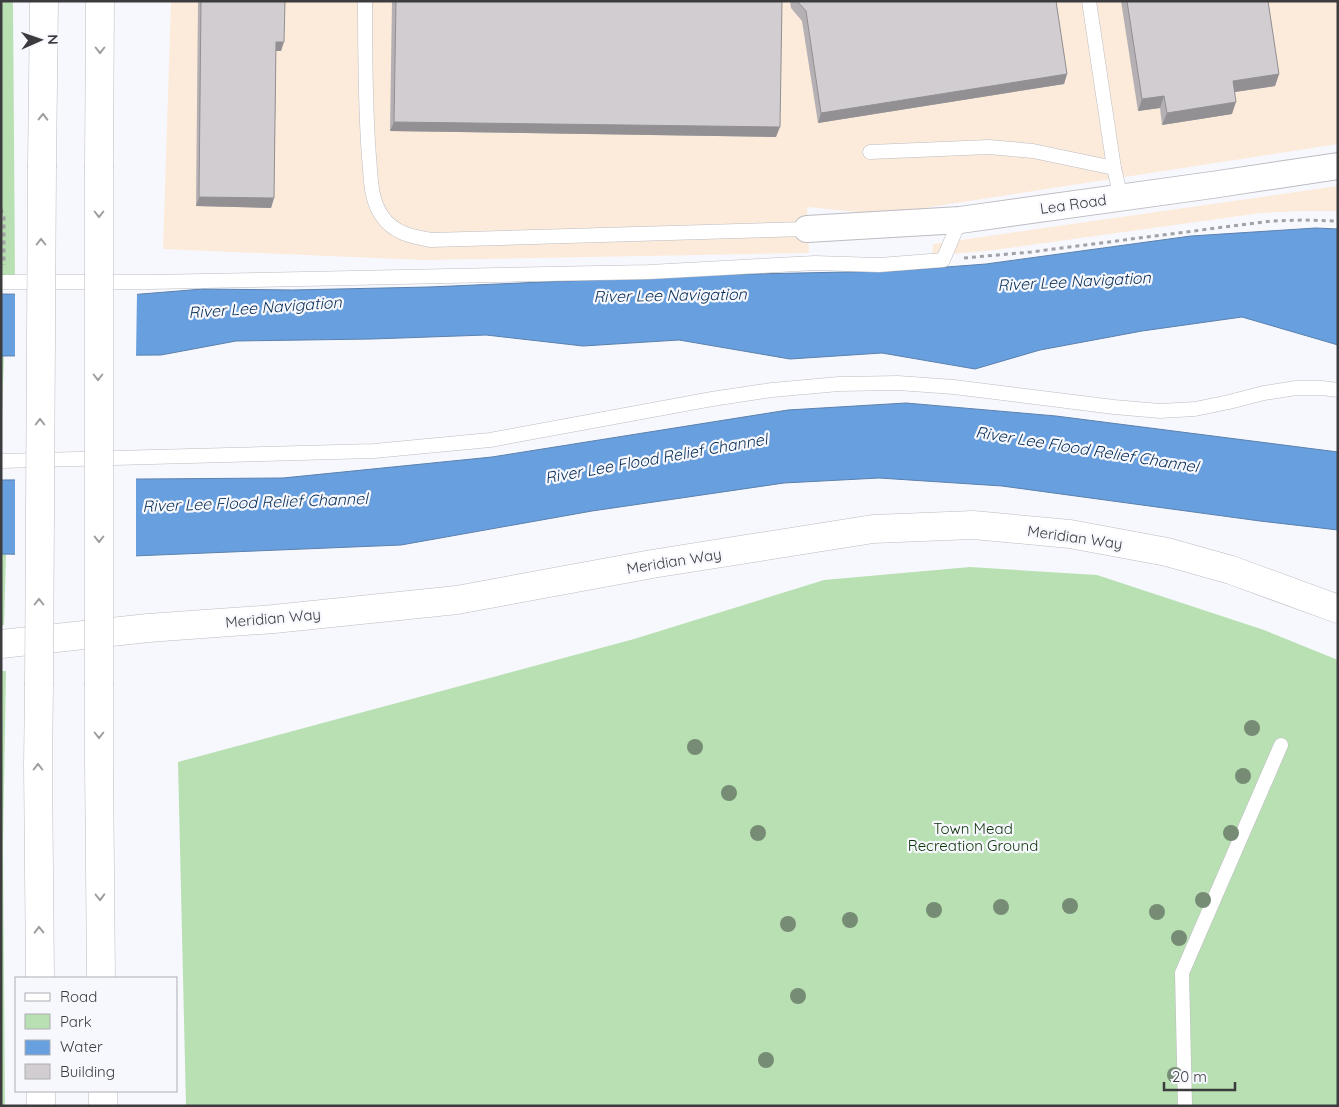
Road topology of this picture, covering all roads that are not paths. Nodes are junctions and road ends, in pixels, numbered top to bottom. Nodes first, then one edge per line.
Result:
1 (44, 1) edge
2 (100, 1) edge
3 (366, 1) edge
4 (1089, 1) edge
5 (870, 152) dead end
6 (1338, 166) edge
7 (1114, 168) junction
8 (1121, 198) junction
9 (960, 220) junction
10 (807, 229) joint
11 (2, 276) edge
12 (1338, 390) edge
13 (40, 460) junction
14 (1, 461) edge
15 (1338, 609) edge
16 (1, 644) edge
17 (1281, 745) dead end
18 (40, 977) edge
19 (101, 977) edge
20 (41, 1092) edge
21 (103, 1092) edge
22 (41, 1106) edge
23 (103, 1106) edge
24 (1185, 1106) edge

13 -> 1 main road, bridge
2 -> 19 main road, bridge
3 - 10 lane
4 - 7 lane
5 - 7 lane
6 - 8 street, Lea Road
7 - 8 lane
8 - 9 street, Lea Road
9 - 10 street, Lea Road
9 - 11 lane
12 - 13 lane
13 - 14 lane
18 -> 13 main road, bridge
15 - 16 main road, Meridian Way
17 - 24 lane
20 - 22 main road
21 - 23 main road

